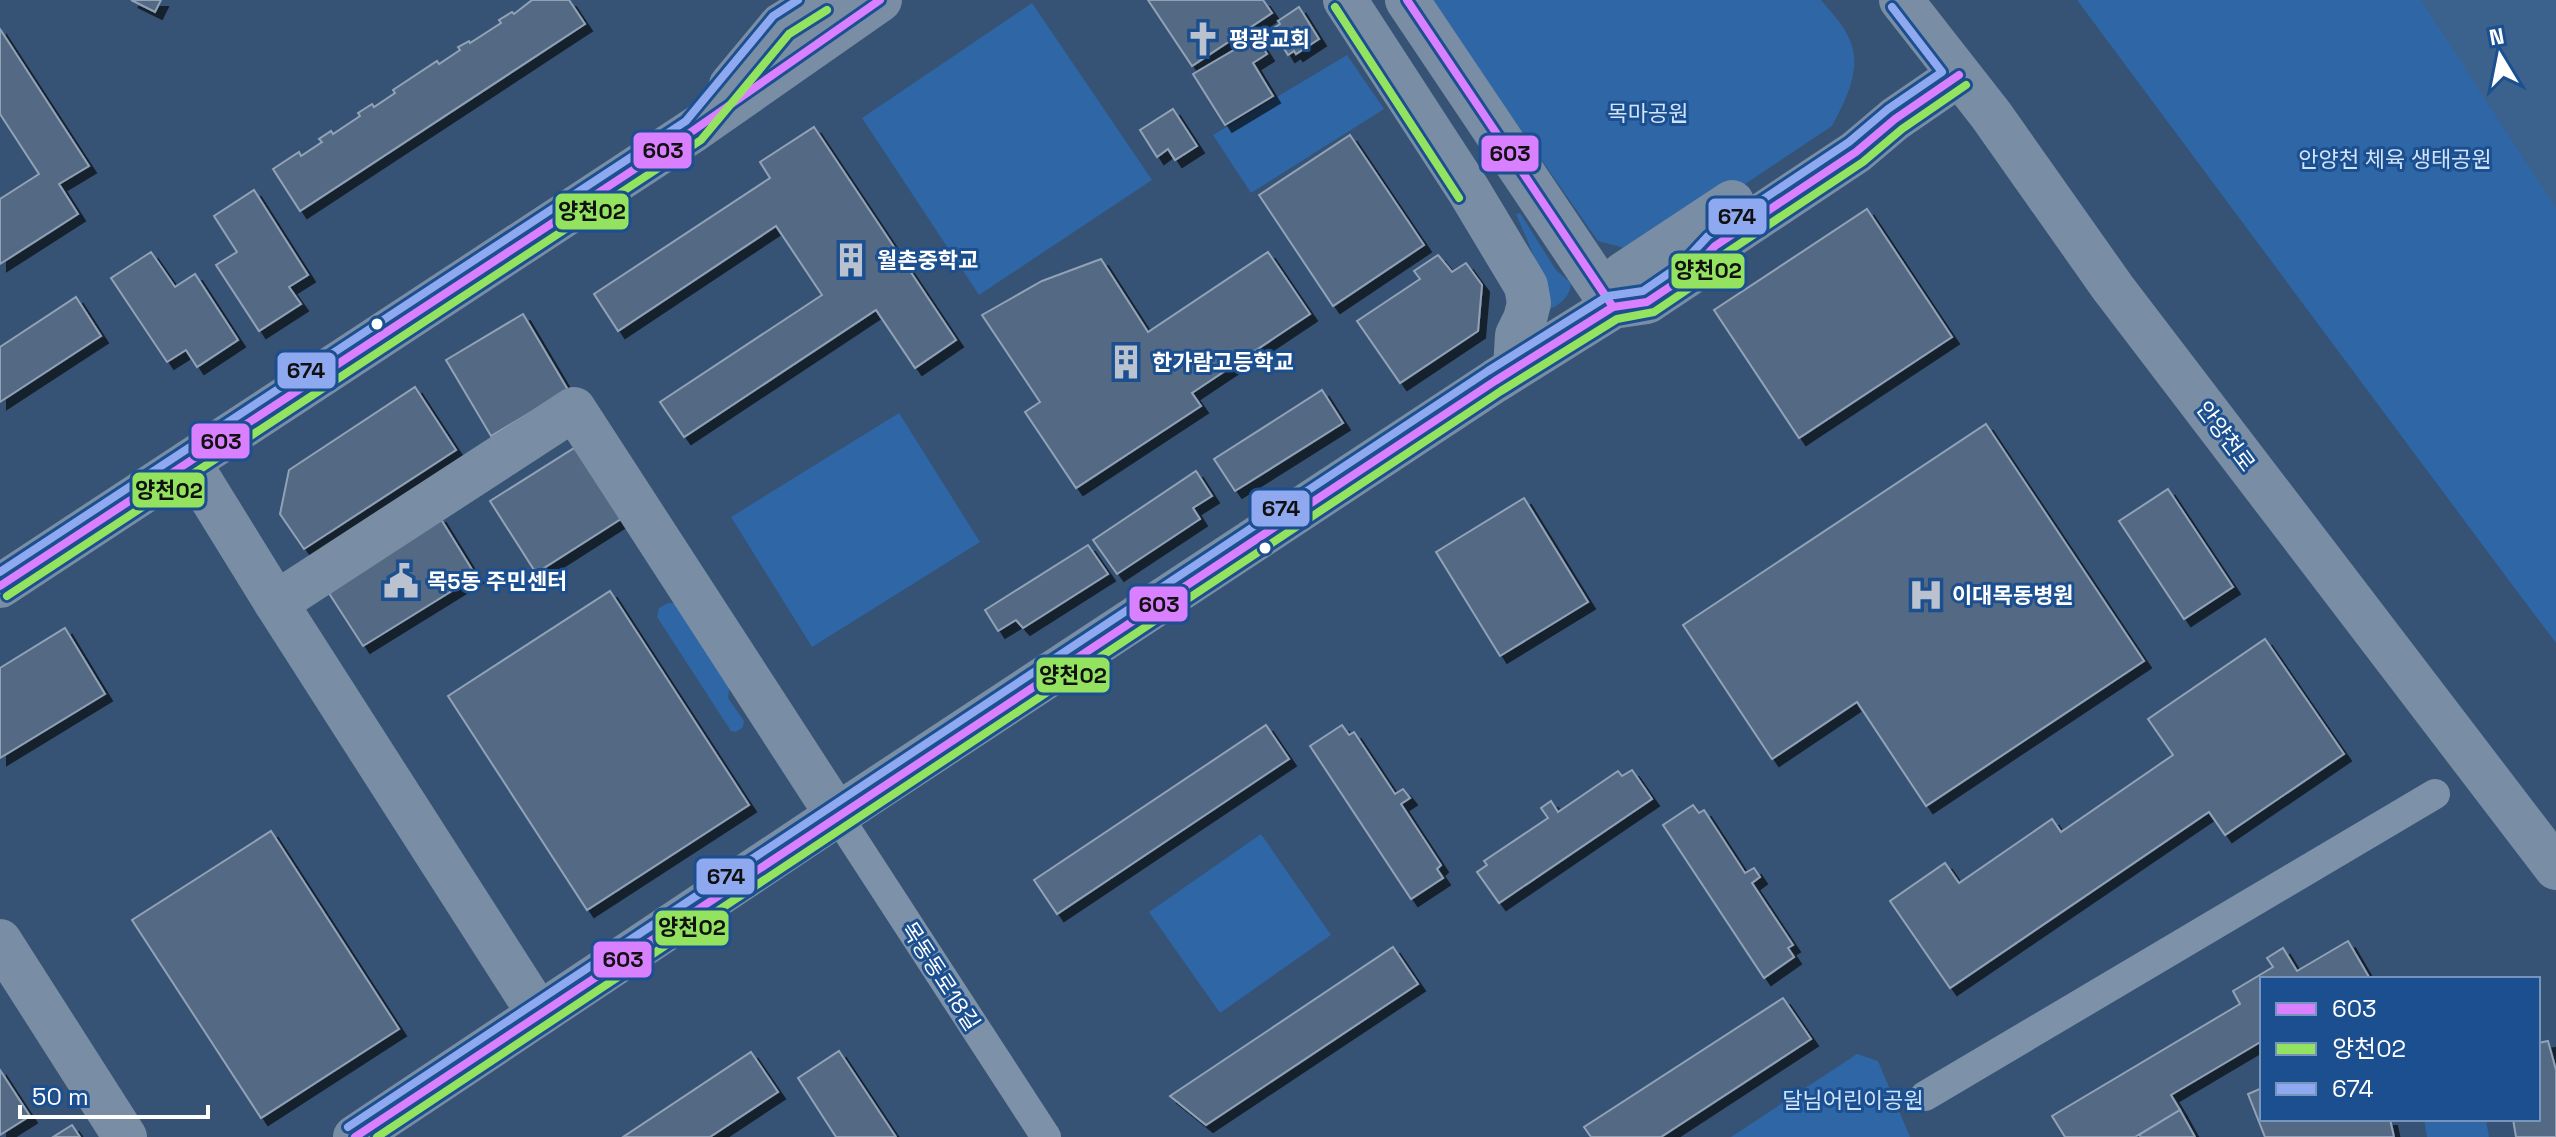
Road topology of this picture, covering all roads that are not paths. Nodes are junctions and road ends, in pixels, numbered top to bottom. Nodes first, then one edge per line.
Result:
1 (821, 0) edge
2 (880, 0) edge
3 (1345, 0) edge
4 (1407, 0) edge
5 (1901, 0) edge
6 (770, 13) edge
7 (1959, 75) junction
8 (694, 130) junction
9 (1613, 307) junction
10 (1515, 368) junction
11 (189, 462) junction
12 (0, 586) edge
13 (276, 603) junction
14 (2435, 794) dead end
15 (837, 815) junction
16 (2556, 868) edge
17 (0, 941) edge
18 (539, 1014) junction
19 (1925, 1096) dead end
20 (125, 1137) edge
21 (355, 1137) edge
22 (1046, 1137) edge

1 - 6 main road
2 - 8 main road
3 - 10 main road
4 - 9 main road
5 - 7 main road, 안양천로
6 - 8 main road
7 - 9 main road
7 - 16 main road, 안양천로
8 - 11 main road
9 - 10 main road
10 - 15 main road
11 - 12 main road
11 - 13 main road
13 - 15 main road
13 - 18 main road
14 - 19 street
15 - 18 main road
15 - 22 street, 목동동로18길
17 - 20 main road
18 - 21 main road

